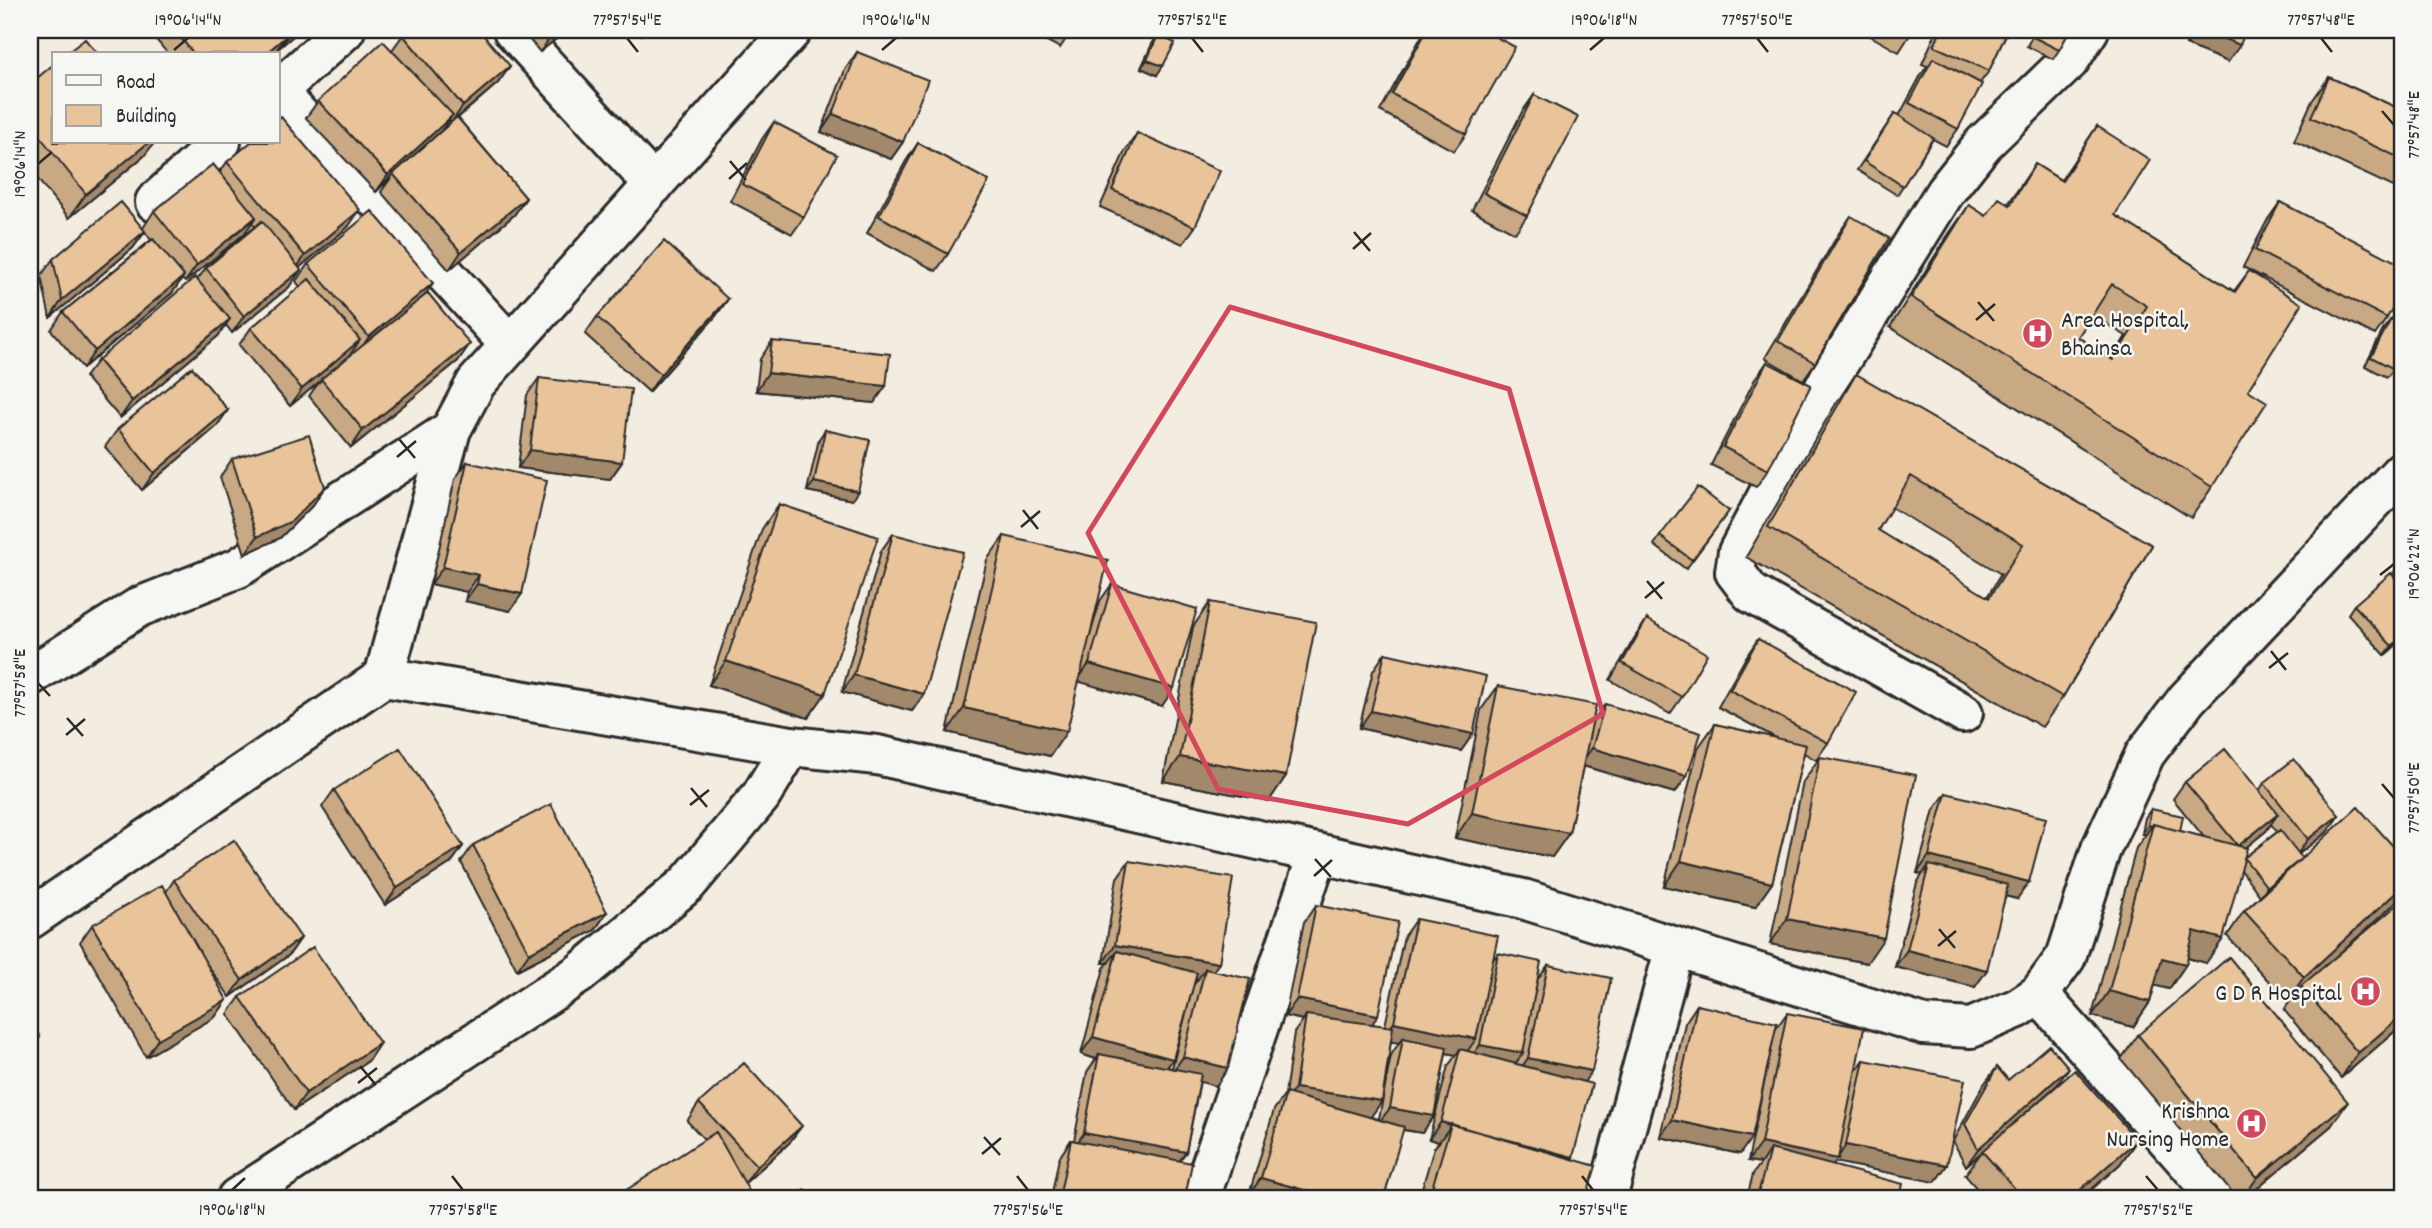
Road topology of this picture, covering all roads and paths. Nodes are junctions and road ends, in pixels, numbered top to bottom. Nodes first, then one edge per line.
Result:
1 (345, 30) edge
2 (513, 30) edge
3 (792, 30) edge
4 (2089, 30) edge
5 (280, 89) edge
6 (280, 93) edge
7 (219, 144) edge
8 (654, 185) junction
9 (155, 202) dead end
10 (510, 345) junction
11 (452, 430) junction
12 (2402, 471) edge
13 (30, 676) edge
14 (383, 677) junction
15 (1964, 713) dead end
16 (792, 746) junction
17 (1318, 853) junction
18 (30, 919) edge
19 (1675, 947) junction
20 (2039, 994) junction
21 (237, 1198) edge
22 (1200, 1198) edge
23 (1607, 1198) edge
24 (2219, 1198) edge

1 - 5 street
2 - 8 street
3 - 8 street
4 - 15 street
6 - 10 street
7 - 9 street
8 - 10 street
10 - 11 street
11 - 13 street
11 - 14 street
12 - 20 street
14 - 16 street
14 - 18 street
16 - 17 street
16 - 21 street
17 - 19 street
17 - 22 street
19 - 20 street
19 - 23 street
20 - 24 street

